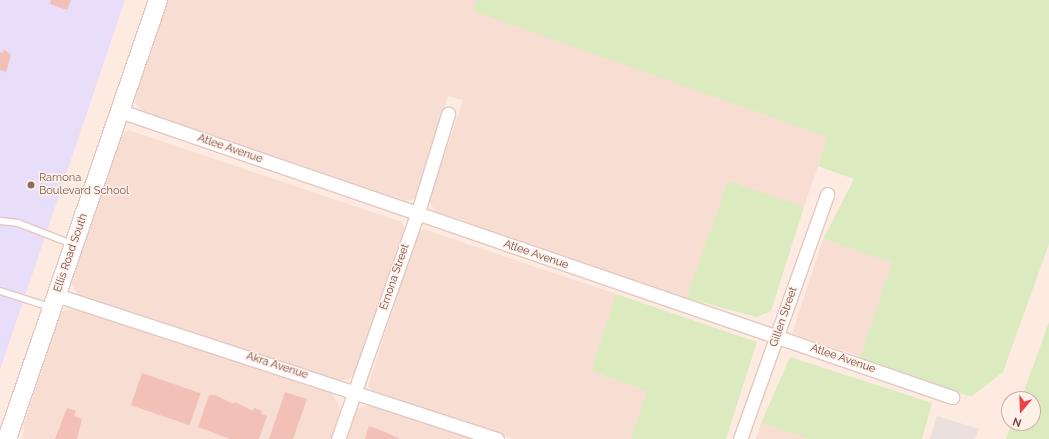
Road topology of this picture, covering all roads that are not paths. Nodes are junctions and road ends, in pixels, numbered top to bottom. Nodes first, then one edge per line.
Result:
1 (158, 0) edge
2 (120, 111) junction
3 (448, 114) dead end
4 (827, 194) dead end
5 (416, 215) junction
6 (0, 221) edge
7 (74, 244) junction
8 (0, 292) edge
9 (54, 302) junction
10 (777, 336) junction
11 (355, 390) junction
12 (952, 397) dead end
13 (7, 439) edge
14 (338, 439) edge
15 (497, 439) edge
16 (740, 439) edge

1 - 2 street, Ellis Road South
2 - 5 street, Atlee Avenue
2 - 7 street, Ellis Road South
3 - 5 street, Ernona Street
4 - 10 street, Gillen Street
5 - 10 street, Atlee Avenue
5 - 11 street, Ernona Street
6 - 7 lane
7 - 9 street, Ellis Road South
8 - 9 lane
9 - 11 street, Akra Avenue
9 - 13 street, Ellis Road South
10 - 12 street, Atlee Avenue
10 - 16 street, Gillen Street
11 - 14 street, Ernona Street
11 - 15 street, Akra Avenue

